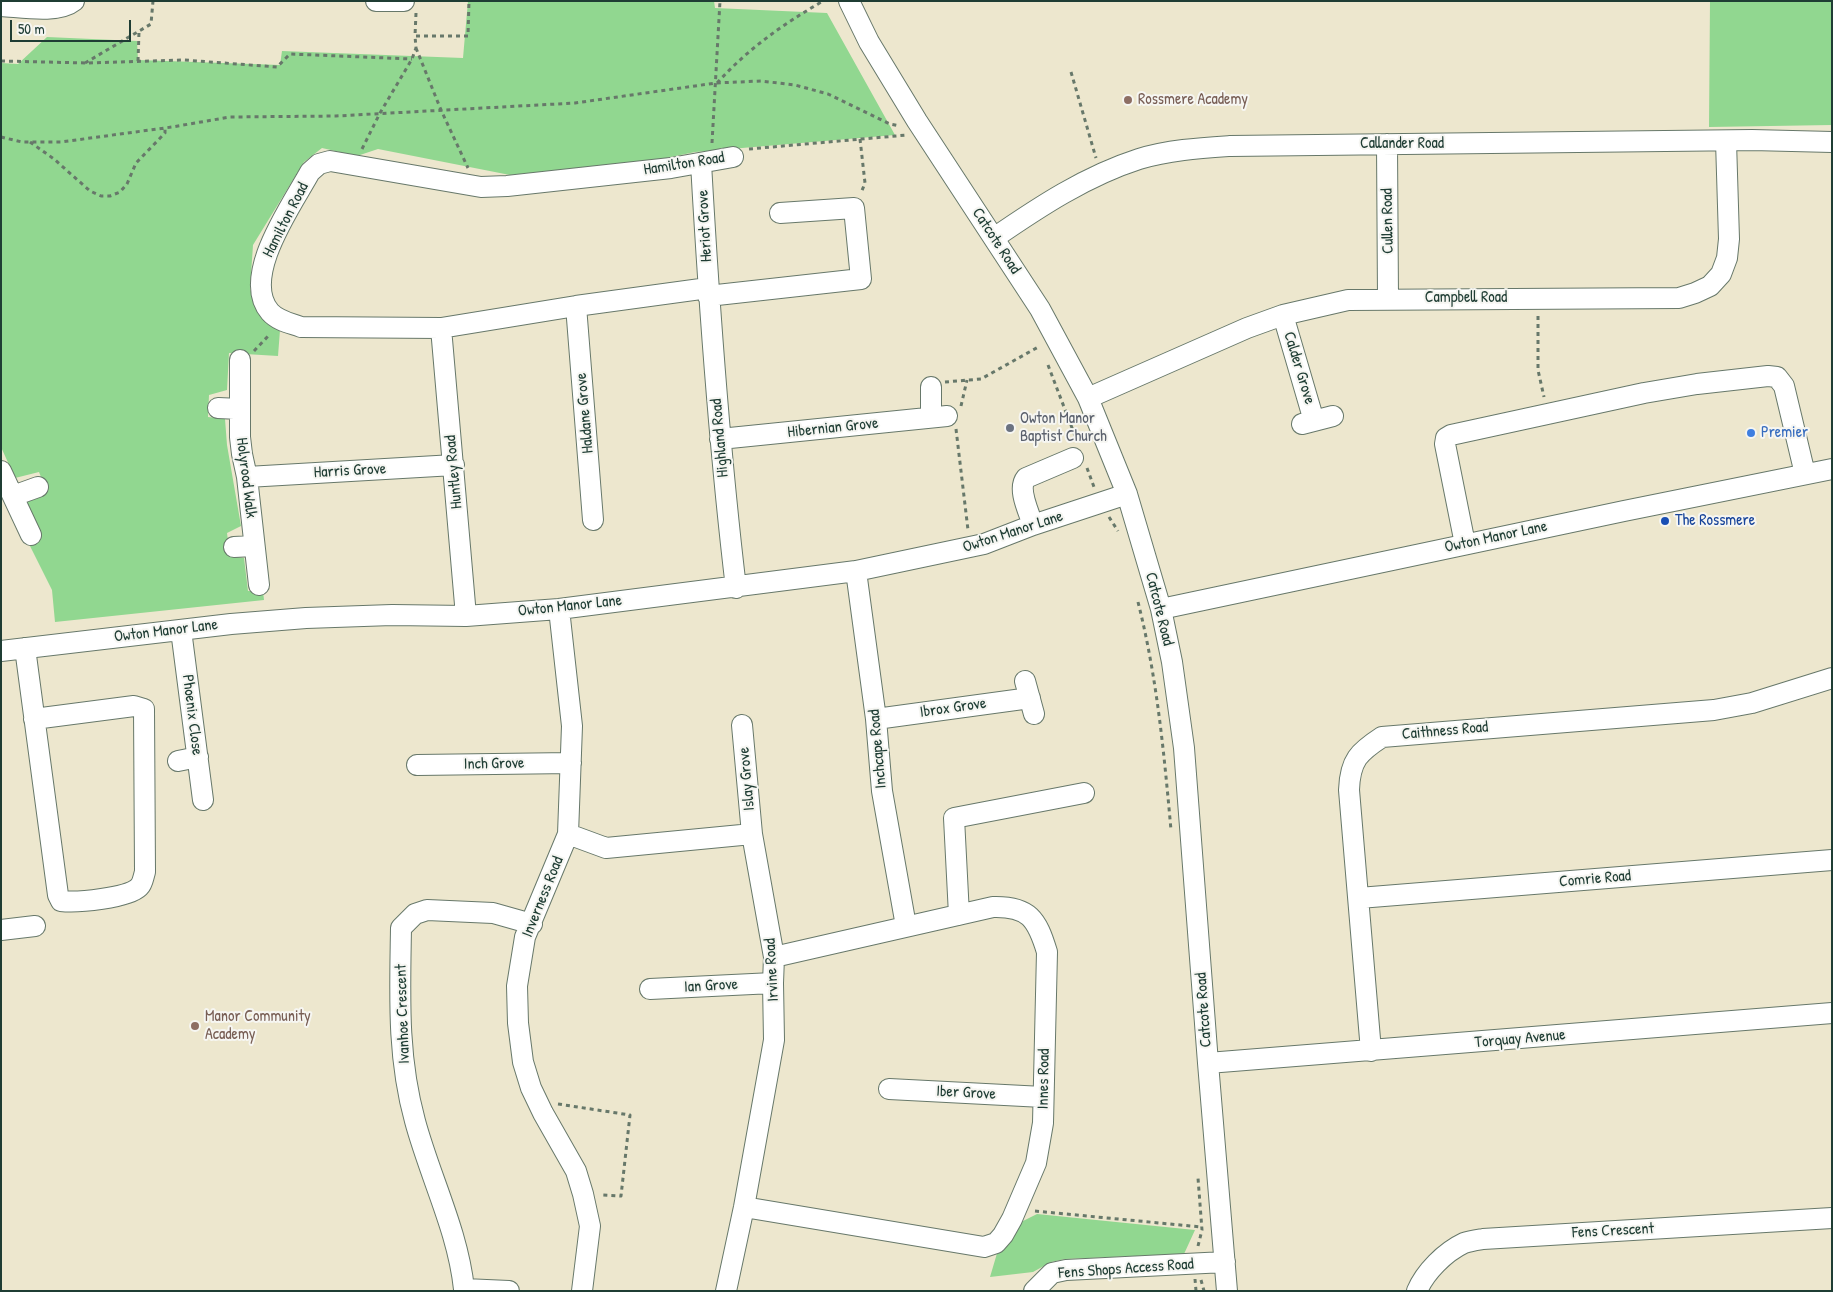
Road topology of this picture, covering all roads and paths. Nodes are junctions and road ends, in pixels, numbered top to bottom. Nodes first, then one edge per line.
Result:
1 (74, 1) edge
2 (153, 1) edge
3 (376, 1) edge
4 (469, 1) edge
5 (823, 1) edge
6 (849, 1) edge
7 (719, 2) edge
8 (1, 6) edge
9 (410, 6) edge
10 (139, 31) junction
11 (415, 36) junction
12 (416, 48) junction
13 (412, 59) junction
14 (1, 61) edge
15 (138, 62) junction
16 (84, 63) junction
17 (1071, 72) dead end
18 (716, 83) junction
19 (441, 110) junction
20 (380, 113) junction
21 (901, 126) dead end
22 (165, 128) junction
23 (907, 135) dead end
24 (1, 137) edge
25 (860, 139) junction
26 (1726, 141) junction
27 (30, 142) junction
28 (1832, 142) edge
29 (1387, 144) junction
30 (732, 157) joint
31 (706, 162) junction
32 (354, 165) junction
33 (1100, 174) junction
34 (476, 186) junction
35 (854, 208) junction
36 (780, 213) dead end
37 (994, 238) junction
38 (708, 292) junction
39 (1539, 298) junction
40 (1388, 299) junction
41 (576, 306) junction
42 (1283, 315) junction
43 (282, 321) junction
44 (441, 328) junction
45 (1041, 346) dead end
46 (240, 363) joint
47 (966, 380) junction
48 (935, 385) joint
49 (1088, 398) junction
50 (218, 408) dead end
51 (240, 409) junction
52 (1547, 414) junction
53 (948, 417) junction
54 (1316, 420) dead end
55 (720, 439) junction
56 (1073, 458) dead end
57 (454, 465) junction
58 (1832, 469) edge
59 (1, 471) edge
60 (1805, 474) junction
61 (247, 477) junction
62 (38, 487) dead end
63 (1127, 494) junction
64 (12, 496) junction
65 (593, 520) dead end
66 (1033, 525) junction
67 (30, 535) dead end
68 (1465, 544) junction
69 (254, 546) junction
70 (234, 547) dead end
71 (971, 547) junction
72 (856, 571) junction
73 (258, 585) dead end
74 (736, 588) junction
75 (559, 609) junction
76 (1161, 609) junction
77 (466, 616) junction
78 (181, 630) junction
79 (25, 648) junction
80 (1, 651) edge
81 (1830, 683) edge
82 (1030, 698) dead end
83 (34, 719) junction
84 (876, 719) junction
85 (742, 725) dead end
86 (198, 757) junction
87 (178, 761) dead end
88 (571, 763) junction
89 (417, 765) dead end
90 (1084, 793) dead end
91 (203, 800) dead end
92 (568, 834) junction
93 (752, 834) junction
94 (1832, 860) edge
95 (1359, 898) junction
96 (959, 915) junction
97 (532, 924) junction
98 (35, 926) dead end
99 (906, 926) junction
100 (1, 930) edge
101 (774, 957) junction
102 (773, 983) junction
103 (650, 987) dead end
104 (1832, 1013) edge
105 (1371, 1050) junction
106 (1208, 1063) junction
107 (889, 1090) dead end
108 (1044, 1097) junction
109 (538, 1102) junction
110 (1197, 1169) dead end
111 (583, 1194) junction
112 (744, 1207) junction
113 (1035, 1211) dead end
114 (1832, 1218) edge
115 (1202, 1227) junction
116 (1225, 1262) junction
117 (1193, 1264) junction
118 (464, 1290) edge
119 (509, 1291) edge
120 (582, 1291) edge
121 (726, 1291) edge
122 (1034, 1291) edge
123 (1227, 1291) edge
124 (1416, 1291) edge

1 - 8 street
2 - 10 path
3 - 9 street
4 - 11 path
5 - 18 path
6 - 37 street, Catcote Road
7 - 18 path
9 - 11 path
10 - 15 path
10 - 16 path
11 - 12 path
12 - 13 path
12 - 19 path
13 - 15 path
13 - 20 path
14 - 16 path
15 - 16 path
17 - 33 path
18 - 19 path
18 - 21 path
18 - 31 path
19 - 20 path
19 - 34 path
20 - 22 path
20 - 32 path
22 - 27 path
22 - 27 path
23 - 25 path
24 - 27 path
25 - 30 path
25 - 35 path
26 - 28 street, Callander Road
26 - 29 street, Callander Road
26 - 39 street, Campbell Road
29 - 33 street, Callander Road
29 - 40 street, Cullen Road
30 - 31 street, Hamilton Road
31 - 34 street, Hamilton Road
31 - 38 street, Heriot Grove
32 - 34 street, Hamilton Road
32 - 43 street, Hamilton Road
33 - 37 street, Callander Road
35 - 36 street
35 - 38 street
37 - 49 street, Catcote Road
38 - 41 street
38 - 55 street, Highland Road
39 - 40 street, Campbell Road
39 - 52 path
40 - 42 street, Campbell Road
41 - 44 street
41 - 65 street, Haldane Grove
42 - 49 street, Campbell Road
42 - 54 street, Calder Grove
43 - 44 street
43 - 46 path
44 - 57 street, Huntley Road
45 - 47 path
46 - 51 street, Holyrood Walk
47 - 48 path
47 - 53 path
48 - 53 street
49 - 63 street, Catcote Road
50 - 51 street
51 - 61 street, Holyrood Walk
52 - 60 street
52 - 68 street
53 - 55 street, Hibernian Grove
53 - 71 path
55 - 74 street, Highland Road
56 - 66 street
57 - 61 street, Harris Grove
57 - 77 street, Huntley Road
58 - 60 street, Owton Manor Lane
59 - 64 street
60 - 68 street, Owton Manor Lane
61 - 69 street, Holyrood Walk
62 - 64 street
63 - 66 street, Owton Manor Lane
63 - 76 street, Catcote Road
64 - 67 street
66 - 71 street, Owton Manor Lane
68 - 76 street, Owton Manor Lane
69 - 70 street
69 - 73 street, Holyrood Walk
71 - 72 street, Owton Manor Lane
72 - 74 street, Owton Manor Lane
72 - 84 street, Inchcape Road
74 - 75 street, Owton Manor Lane
75 - 77 street, Owton Manor Lane
75 - 88 street, Inverness Road
76 - 106 street, Catcote Road
77 - 78 street, Owton Manor Lane
78 - 79 street, Owton Manor Lane
78 - 86 street, Phoenix Close
79 - 80 street, Owton Manor Lane
79 - 83 street
81 - 95 street, Caithness Road
82 - 84 street, Ibrox Grove
83 - 83 street
84 - 99 street, Inchcape Road
85 - 93 street, Islay Grove
86 - 87 street
86 - 91 street, Phoenix Close
88 - 89 street, Inch Grove
88 - 92 street, Inverness Road
90 - 96 street
92 - 93 street
92 - 97 street, Inverness Road
93 - 101 street, Irvine Road
94 - 95 street, Comrie Road
95 - 105 street, Caithness Road
96 - 99 street, Innes Road
96 - 108 street, Innes Road
97 - 109 street, Inverness Road
97 - 118 street, Ivanhoe Crescent
98 - 100 street
99 - 101 street, Innes Road
101 - 102 street, Irvine Road
102 - 103 street, Ian Grove
102 - 112 street, Irvine Road
104 - 105 street, Torquay Avenue
105 - 106 street, Torquay Avenue
106 - 116 street, Catcote Road
107 - 108 street, Iber Grove
108 - 112 street, Innes Road
109 - 111 street, Inverness Road
109 - 111 path
110 - 115 path
111 - 120 street, Inverness Road
112 - 121 street, Irvine Road
113 - 115 path
114 - 124 street, Fens Crescent
115 - 117 path
116 - 117 street, Fens Shops Access Road
116 - 123 street, Catcote Road
117 - 122 street, Fens Shops Access Road
118 - 119 street, Ivanhoe Crescent

